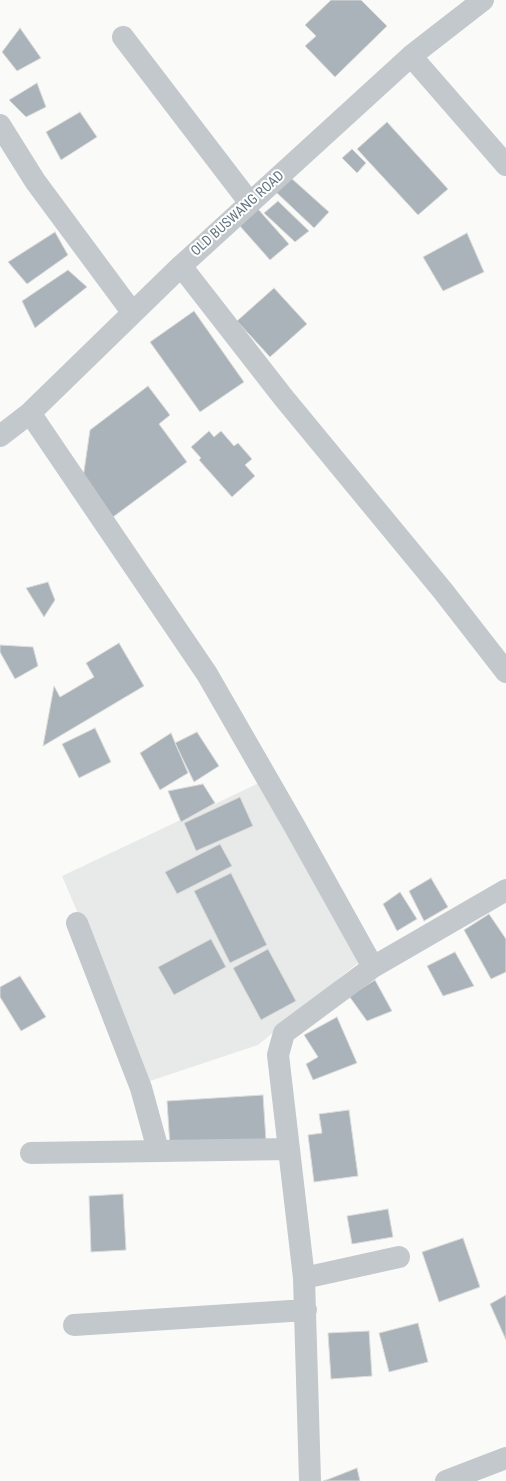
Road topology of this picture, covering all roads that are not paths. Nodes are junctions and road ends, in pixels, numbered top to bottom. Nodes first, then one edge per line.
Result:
1 (484, 0) edge
2 (123, 37) dead end
3 (411, 56) junction
4 (0, 125) edge
5 (506, 165) edge
6 (250, 203) junction
7 (181, 266) junction
8 (132, 312) junction
9 (30, 414) junction
10 (0, 436) edge
11 (506, 672) edge
12 (506, 890) edge
13 (77, 923) dead end
14 (373, 968) junction
15 (289, 1149) junction
16 (158, 1150) junction
17 (31, 1153) dead end
18 (398, 1257) dead end
19 (304, 1278) junction
20 (306, 1310) junction
21 (74, 1325) dead end
22 (506, 1458) edge
23 (310, 1481) edge
24 (446, 1481) edge

1 - 3 street, OLD BUSWANG ROAD
2 - 6 street
3 - 5 street
3 - 6 street, OLD BUSWANG ROAD
4 - 8 street
6 - 7 street, OLD BUSWANG ROAD
7 - 8 street, OLD BUSWANG ROAD
7 - 11 street
8 - 9 street, OLD BUSWANG ROAD
9 - 10 street, OLD BUSWANG ROAD
9 - 14 street
12 - 14 street
13 - 16 street
14 - 15 street
15 - 16 street
15 - 19 street
16 - 17 street
18 - 19 street
19 - 20 street
20 - 21 street
20 - 23 street
22 - 24 street

